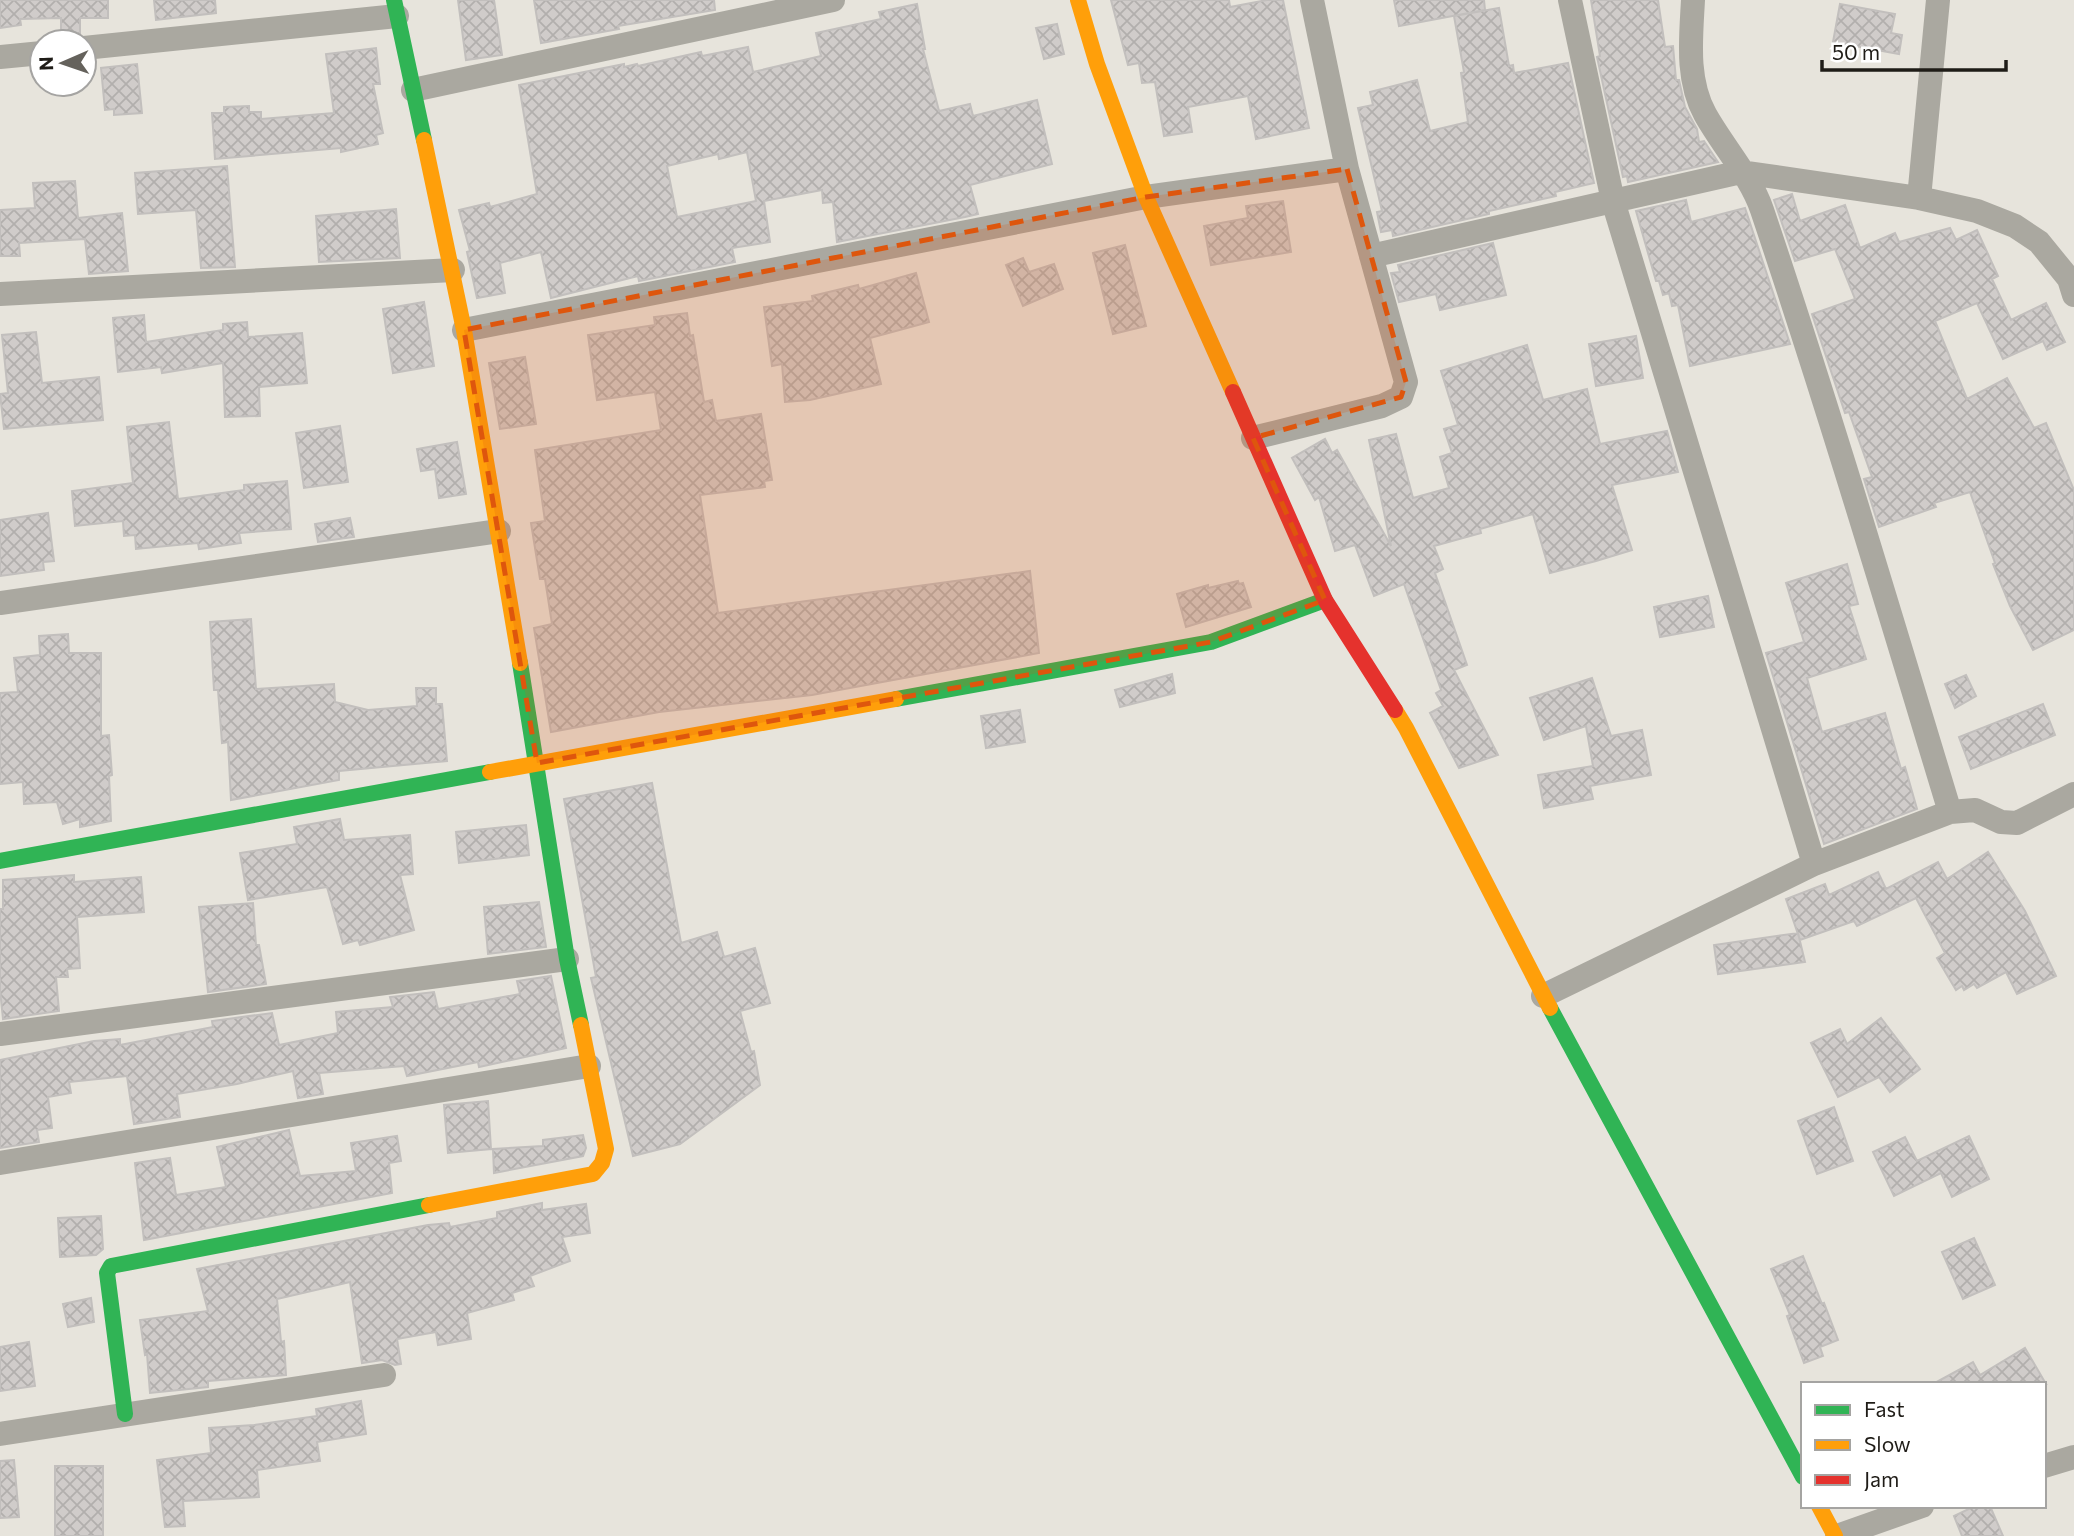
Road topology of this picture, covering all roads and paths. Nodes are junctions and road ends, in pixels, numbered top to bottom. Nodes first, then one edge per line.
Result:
1 (833, 0) edge
2 (1078, 0) edge
3 (1312, 0) edge
4 (1570, 0) edge
5 (1693, 0) edge
6 (1938, 0) edge
7 (396, 8) edge
8 (98, 46) edge
9 (28, 54) edge
10 (0, 57) edge
11 (414, 90) junction
12 (1347, 169) junction
13 (1741, 172) junction
14 (1146, 197) junction
15 (1919, 198) junction
16 (1614, 201) junction
17 (1371, 256) junction
18 (453, 270) junction
19 (0, 294) edge
20 (2074, 295) edge
21 (464, 330) junction
22 (1253, 438) junction
23 (499, 530) junction
24 (1325, 600) junction
25 (0, 603) edge
26 (537, 763) junction
27 (2074, 794) edge
28 (1950, 812) junction
29 (0, 861) edge
30 (1814, 864) junction
31 (567, 959) junction
32 (1543, 996) junction
33 (0, 1034) edge
34 (589, 1066) junction
35 (0, 1163) edge
36 (384, 1375) dead end
37 (125, 1414) junction
38 (0, 1434) edge
39 (2074, 1457) edge
40 (2046, 1465) edge
41 (1801, 1473) edge
42 (1820, 1508) edge
43 (1916, 1508) edge
44 (1836, 1536) edge

1 - 11 street
2 - 14 street
3 - 12 street
4 - 16 street
5 - 13 street
6 - 15 street
7 - 8 street
7 - 11 street
9 - 10 street
11 - 18 street
12 - 14 street
12 - 17 street
13 - 15 street
13 - 16 street
13 - 28 street
14 - 21 street
14 - 22 street
15 - 20 street
16 - 17 street
16 - 30 street
17 - 22 street
18 - 19 street
18 - 21 street
21 - 23 street
22 - 24 street
23 - 25 street
23 - 26 street
24 - 26 street
24 - 32 street
26 - 29 street
26 - 31 street
27 - 28 street
28 - 30 street
30 - 32 street
31 - 33 street
31 - 34 street
32 - 41 street
34 - 35 street
34 - 37 street
36 - 37 street
37 - 38 street
39 - 40 street
42 - 44 street
43 - 44 street

